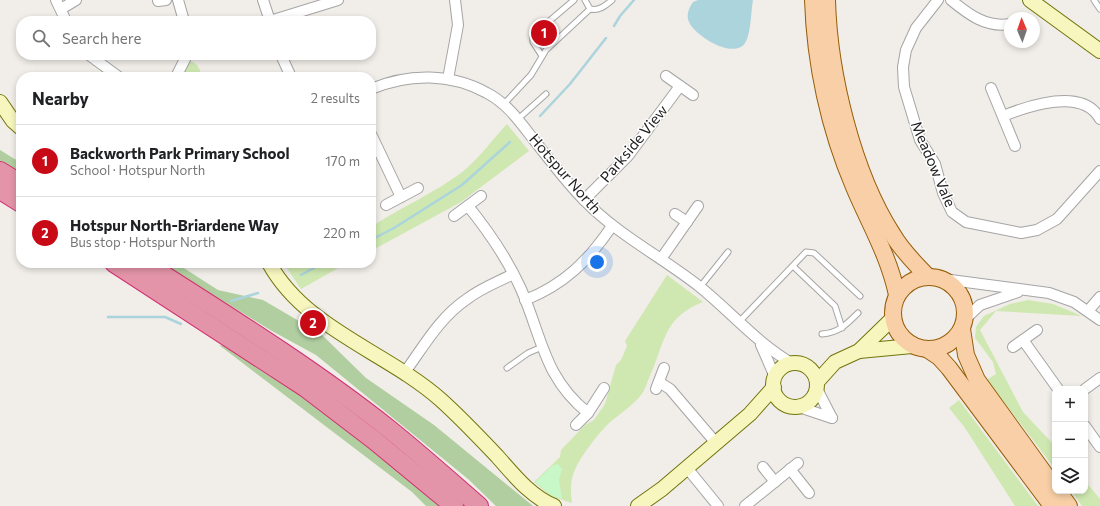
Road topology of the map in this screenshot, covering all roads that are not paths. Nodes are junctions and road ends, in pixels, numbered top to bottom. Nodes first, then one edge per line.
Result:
1 (76, 0) edge
2 (178, 0) edge
3 (263, 0) edge
4 (338, 0) edge
5 (455, 0) edge
6 (574, 0) edge
7 (585, 0) edge
8 (612, 0) edge
9 (813, 0) edge
10 (827, 0) edge
11 (938, 0) edge
12 (951, 0) edge
13 (1030, 0) edge
14 (1094, 0) edge
15 (58, 4) edge
16 (590, 9) junction
17 (1100, 9) edge
18 (64, 16) edge
19 (183, 16) edge
20 (268, 16) edge
21 (286, 16) edge
22 (1004, 24) edge
23 (1100, 51) edge
24 (542, 56) junction
25 (95, 60) edge
26 (184, 60) edge
27 (283, 60) edge
28 (111, 72) edge
29 (178, 72) edge
30 (289, 72) edge
31 (666, 76) dead end
32 (448, 78) junction
33 (680, 86) junction
34 (376, 87) edge
35 (991, 88) dead end
36 (546, 94) dead end
37 (693, 94) dead end
38 (0, 102) edge
39 (504, 104) junction
40 (1003, 116) junction
41 (518, 119) junction
42 (1100, 119) edge
43 (16, 124) edge
44 (376, 144) edge
45 (1015, 146) dead end
46 (0, 171) edge
47 (1100, 171) edge
48 (16, 181) edge
49 (418, 188) dead end
50 (0, 190) edge
51 (481, 196) dead end
52 (401, 197) junction
53 (16, 200) edge
54 (584, 200) junction
55 (386, 205) dead end
56 (468, 206) junction
57 (698, 206) dead end
58 (675, 214) dead end
59 (454, 216) dead end
60 (687, 222) junction
61 (612, 226) junction
62 (728, 252) dead end
63 (661, 259) junction
64 (793, 266) junction
65 (122, 268) edge
66 (154, 268) edge
67 (272, 268) edge
68 (513, 274) junction
69 (936, 278) junction
70 (700, 287) junction
71 (1022, 291) junction
72 (897, 295) junction
73 (860, 296) dead end
74 (1100, 297) edge
75 (525, 300) junction
76 (1088, 311) junction
77 (858, 313) dead end
78 (893, 318) junction
79 (1100, 320) edge
80 (740, 322) junction
81 (963, 325) junction
82 (842, 328) junction
83 (1037, 330) dead end
84 (822, 334) dead end
85 (1023, 340) junction
86 (759, 341) junction
87 (920, 347) junction
88 (1013, 347) dead end
89 (542, 348) junction
90 (859, 351) junction
91 (836, 362) junction
92 (797, 364) junction
93 (507, 368) dead end
94 (664, 368) dead end
95 (405, 372) junction
96 (1100, 378) edge
97 (775, 382) junction
98 (817, 386) junction
99 (1056, 386) edge
100 (1088, 386) edge
101 (604, 388) dead end
102 (784, 404) junction
103 (799, 406) junction
104 (588, 414) junction
105 (750, 414) junction
106 (576, 425) dead end
107 (1088, 430) edge
108 (716, 443) junction
109 (1100, 447) edge
110 (763, 467) dead end
111 (686, 468) junction
112 (775, 482) junction
113 (1052, 484) edge
114 (809, 494) dead end
115 (1060, 494) edge
116 (454, 506) edge
117 (479, 506) edge
118 (554, 506) edge
119 (638, 506) edge
120 (718, 506) edge
121 (745, 506) edge
122 (1052, 506) edge
123 (1069, 506) edge

1 - 15 street
2 - 19 street
3 - 20 street
4 - 21 street
5 - 32 street
6 - 24 lane
7 - 16 lane
8 - 16 lane
9 - 72 main road
10 - 69 main road
11 - 47 street, Meadow Vale
12 - 22 street
13 - 23 street
14 - 17 lane
15 - 18 street
16 - 24 lane
24 - 39 lane
25 - 28 street
26 - 29 street
27 - 30 street
31 - 33 street
32 - 34 street, Hotspur North
32 - 39 street, Hotspur North
33 - 37 street
33 - 54 street, Parkside View
35 - 40 street
36 - 41 lane
38 - 43 street
39 - 41 street, Hotspur North
40 - 42 street
40 - 45 street
41 - 54 street, Hotspur North
44 - 52 street
46 - 48 highway
49 - 52 street
50 - 53 highway
51 - 56 street
52 - 55 street
54 - 61 street, Hotspur North
56 - 59 street
56 - 68 street
57 - 60 street
58 - 60 street
60 - 63 street
61 - 63 street, Hotspur North
61 - 75 street
62 - 70 lane
63 - 70 street, Hotspur North
64 - 73 lane
64 - 80 lane
64 - 82 lane
65 - 116 highway
66 - 117 highway
67 - 95 street
68 - 75 street
68 - 95 street
69 - 71 street
69 - 72 main road
69 - 81 main road
70 - 80 street, Hotspur North
71 - 76 street
71 - 81 street
72 - 78 main road
74 - 76 street
75 - 89 street
76 - 79 street
77 - 82 lane
78 - 87 main road
78 - 90 street
80 - 86 street, Hotspur North
81 - 87 main road
81 - 113 main road
82 - 84 lane
83 - 85 street
85 - 88 street
85 - 99 street
86 - 92 street, Hotspur North
86 - 97 street, Hotspur North
87 - 90 street
87 - 122 main road
89 - 93 lane
89 - 104 street
90 - 91 street
91 - 92 street
91 - 98 street
92 - 97 street
92 - 98 street
94 - 108 street
95 - 118 street
96 - 100 street
97 - 102 street
97 - 105 street
98 - 103 street
98 - 103 street
101 - 104 street
102 - 103 street
102 - 105 street
104 - 106 street
105 - 108 street
107 - 109 street
108 - 111 street
110 - 112 street
111 - 119 street
111 - 120 street
112 - 114 street
112 - 121 street
115 - 123 main road

